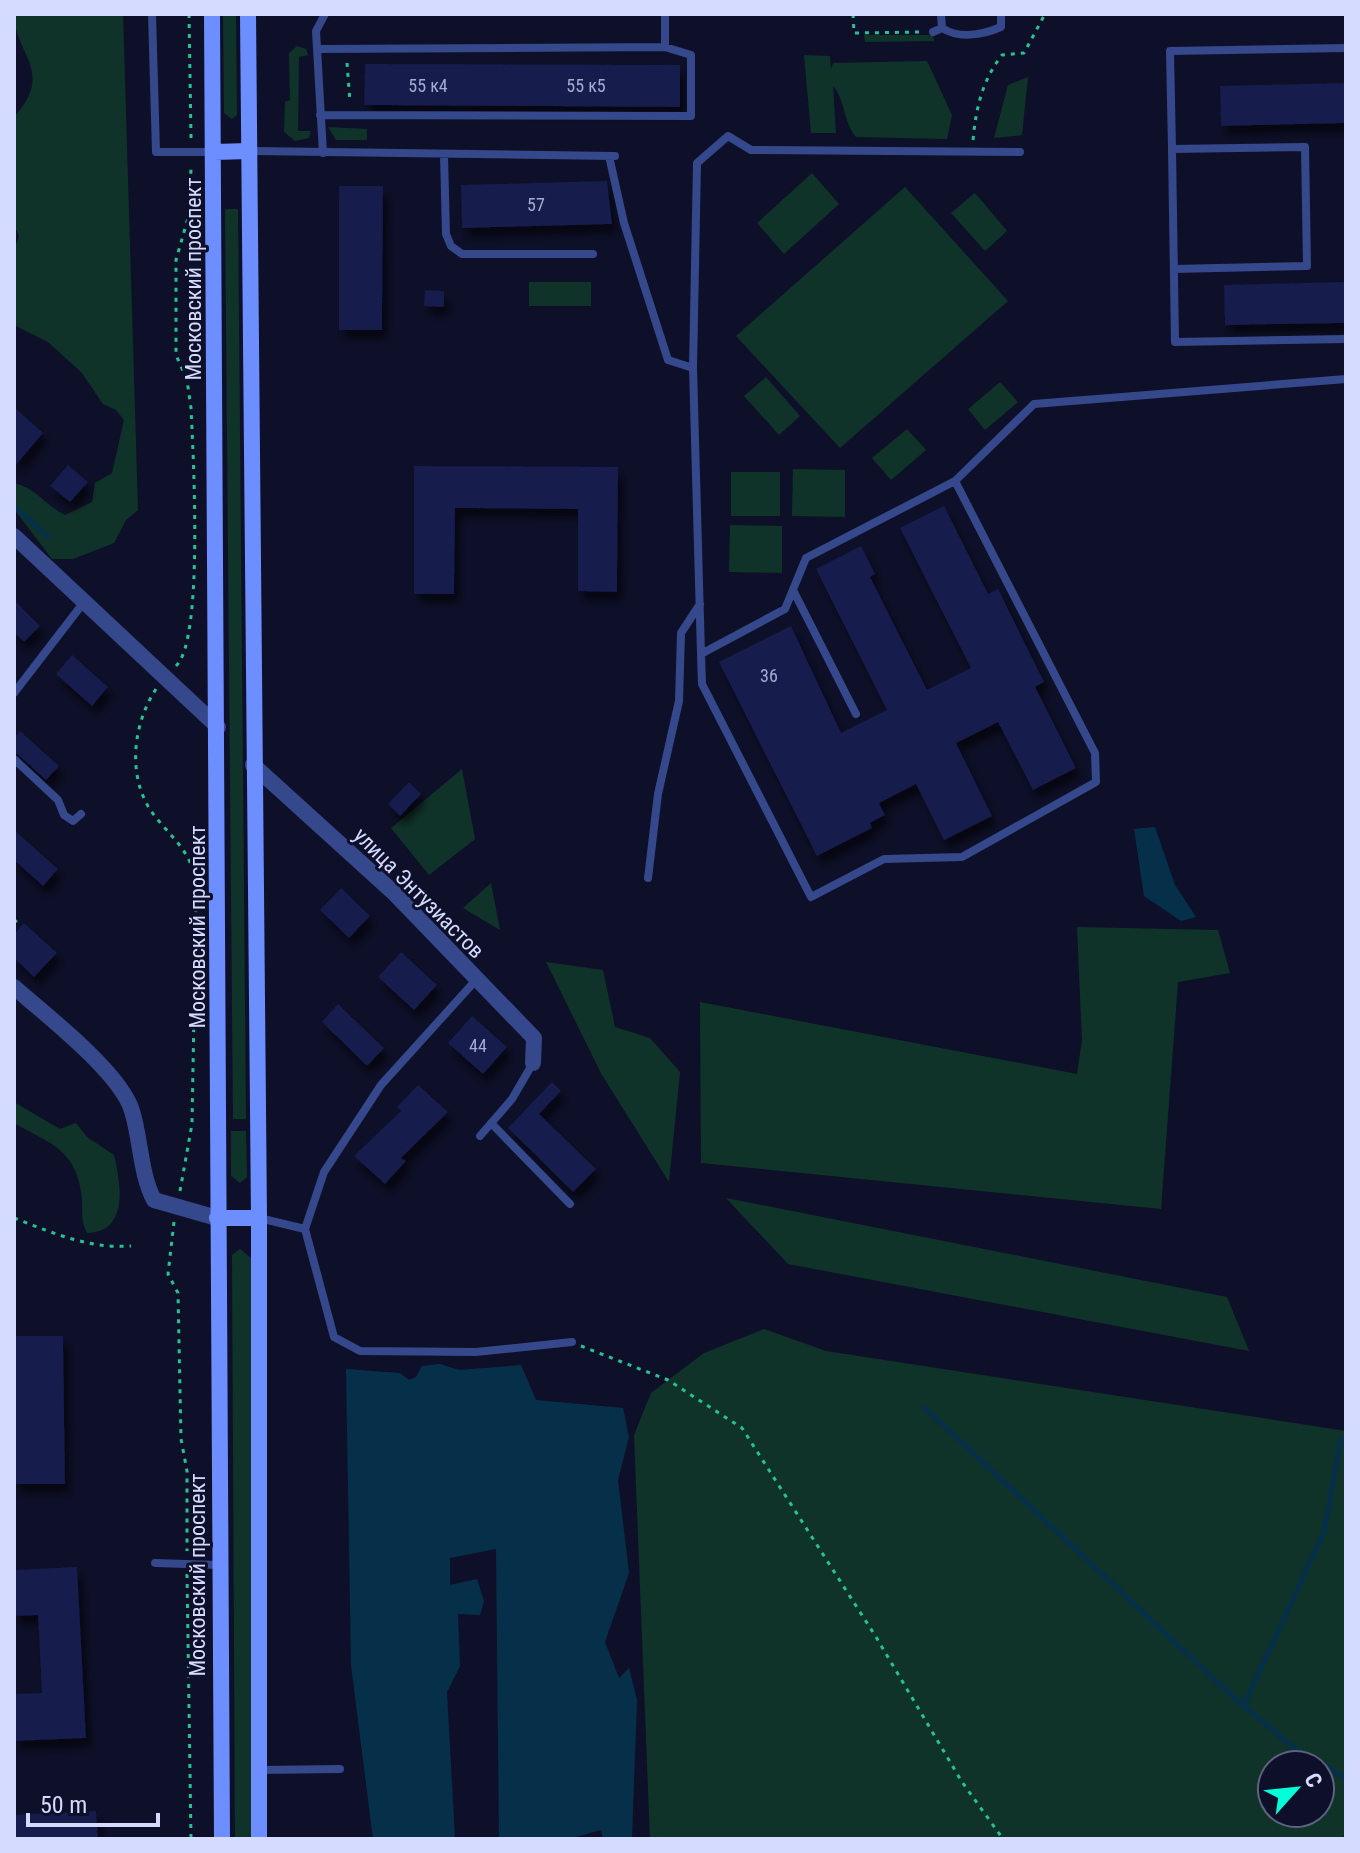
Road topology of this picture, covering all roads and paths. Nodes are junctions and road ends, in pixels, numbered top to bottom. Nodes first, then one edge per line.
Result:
1 (152, 14) edge
2 (189, 14) edge
3 (212, 14) edge
4 (248, 14) edge
5 (325, 14) edge
6 (665, 14) edge
7 (853, 14) edge
8 (941, 14) edge
9 (1001, 14) edge
10 (1045, 14) edge
11 (938, 30) junction
12 (665, 47) junction
13 (1346, 48) edge
14 (317, 49) junction
15 (357, 49) junction
16 (320, 115) junction
17 (359, 115) junction
18 (1172, 149) junction
19 (249, 151) junction
20 (191, 152) junction
21 (214, 152) junction
22 (972, 152) junction
23 (1020, 152) dead end
24 (323, 153) junction
25 (444, 155) junction
26 (593, 254) dead end
27 (1174, 269) junction
28 (1346, 339) edge
29 (693, 368) junction
30 (1346, 379) edge
31 (955, 481) junction
32 (14, 536) edge
33 (793, 590) junction
34 (86, 601) junction
35 (700, 604) junction
36 (701, 654) junction
37 (164, 677) junction
38 (14, 693) edge
39 (856, 714) dead end
40 (218, 727) junction
41 (14, 759) edge
42 (253, 765) junction
43 (81, 814) dead end
44 (648, 878) dead end
45 (21, 916) dead end
46 (14, 923) edge
47 (476, 980) junction
48 (14, 987) edge
49 (533, 1063) joint
50 (491, 1123) junction
51 (480, 1136) dead end
52 (570, 1204) dead end
53 (177, 1206) junction
54 (14, 1218) edge
55 (217, 1218) junction
56 (259, 1218) junction
57 (305, 1229) junction
58 (131, 1246) dead end
59 (572, 1342) joint
60 (155, 1563) dead end
61 (187, 1564) junction
62 (219, 1565) junction
63 (340, 1769) dead end
64 (259, 1770) junction
65 (191, 1839) edge
66 (222, 1839) edge
67 (259, 1839) edge
68 (1003, 1839) edge

1 - 20 lane
2 - 20 path
3 - 21 main road, Московский проспект
4 - 19 main road
5 - 14 lane
6 - 12 lane
7 - 11 path
8 - 11 lane
9 - 11 lane
10 - 22 path
12 - 15 lane
12 - 17 lane
13 - 18 lane
14 - 15 lane
14 - 16 lane
15 - 17 path
16 - 17 lane
16 - 24 lane
18 - 27 lane
18 - 27 lane
19 - 21 main road
19 - 24 lane
19 - 42 main road
20 - 21 lane
20 - 37 path
21 - 40 main road, Московский проспект
22 - 23 lane
22 - 29 lane
24 - 25 lane
25 - 26 lane
25 - 29 lane
27 - 28 lane
29 - 35 lane
30 - 31 lane
31 - 33 lane
31 - 36 lane
32 - 34 street
33 - 36 lane
33 - 39 lane
34 - 37 street
34 - 38 lane
35 - 36 lane
35 - 44 lane
37 - 40 street
37 - 53 path
40 - 55 main road, Московский проспект
41 - 43 lane
42 - 47 street, улица Энтузиастов
42 - 56 main road
45 - 46 path
47 - 49 street, улица Энтузиастов
47 - 57 lane
48 - 53 street
49 - 50 lane
50 - 51 lane
50 - 52 lane
53 - 55 street
53 - 61 path
54 - 58 path
55 - 56 main road
55 - 62 main road, Московский проспект
56 - 57 lane
56 - 64 main road
57 - 59 lane
59 - 68 path
60 - 61 lane
61 - 62 lane
61 - 65 path
62 - 66 main road, Московский проспект
63 - 64 lane
64 - 67 main road

